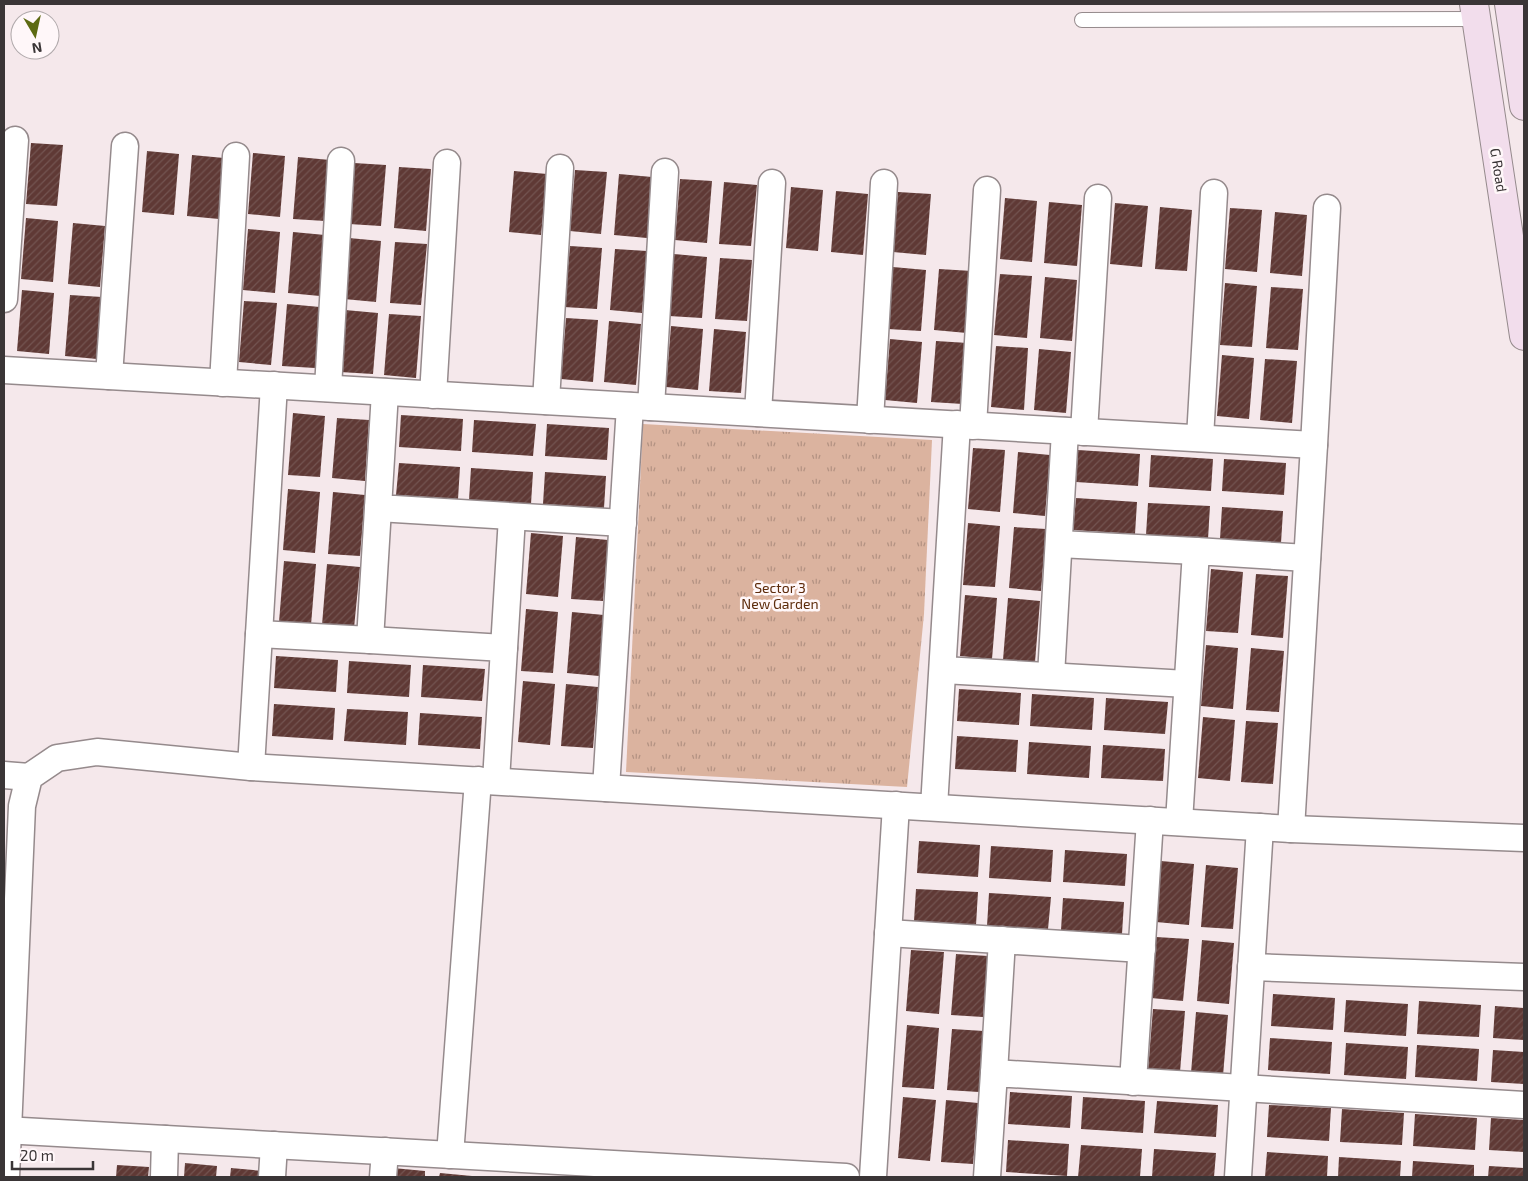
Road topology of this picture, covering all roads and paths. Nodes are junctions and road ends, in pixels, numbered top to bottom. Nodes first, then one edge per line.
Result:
1 (1509, 4) edge
2 (1475, 12) edge
3 (1082, 20) dead end
4 (1524, 106) edge
5 (15, 140) dead end
6 (125, 146) dead end
7 (236, 156) dead end
8 (341, 160) dead end
9 (447, 163) dead end
10 (560, 168) dead end
11 (665, 172) dead end
12 (772, 183) dead end
13 (884, 183) dead end
14 (987, 190) dead end
15 (1214, 193) dead end
16 (1098, 198) dead end
17 (1327, 208) dead end
18 (4, 300) edge
19 (1524, 336) edge
20 (4, 370) edge
21 (109, 376) junction
22 (223, 383) junction
23 (274, 386) junction
24 (328, 388) junction
25 (385, 392) junction
26 (433, 395) junction
27 (546, 401) junction
28 (641, 406) junction
29 (758, 413) junction
30 (870, 420) junction
31 (965, 425) junction
32 (1075, 431) junction
33 (1200, 438) junction
34 (1314, 445) junction
35 (378, 508) junction
36 (512, 517) junction
37 (623, 523) junction
38 (1059, 544) junction
39 (1196, 551) junction
40 (1307, 558) junction
41 (259, 634) junction
42 (370, 640) junction
43 (504, 648) junction
44 (943, 670) junction
45 (1052, 676) junction
46 (1187, 684) junction
47 (251, 766) junction
48 (4, 775) edge
49 (29, 777) junction
50 (487, 780) junction
51 (606, 788) junction
52 (896, 805) junction
53 (934, 807) junction
54 (1150, 820) junction
55 (1179, 822) junction
56 (1260, 827) junction
57 (1291, 829) junction
58 (1524, 838) edge
59 (888, 934) junction
60 (1002, 940) junction
61 (1142, 949) junction
62 (1251, 967) junction
63 (1524, 977) edge
64 (8, 1020) edge
65 (994, 1073) junction
66 (1133, 1082) junction
67 (1243, 1088) junction
68 (1524, 1105) edge
69 (6, 1130) edge
70 (165, 1139) junction
71 (274, 1145) junction
72 (385, 1151) junction
73 (450, 1155) junction
74 (487, 1167) edge
75 (600, 1170) edge
76 (701, 1173) edge
77 (811, 1176) edge
78 (6, 1177) edge
79 (164, 1177) edge
80 (272, 1177) edge
81 (383, 1177) edge
82 (846, 1177) edge
83 (873, 1177) edge
84 (987, 1177) edge
85 (1238, 1177) edge

1 - 4 street
2 - 3 lane
2 - 19 street, G Road
5 - 18 street
6 - 21 street
7 - 22 street
8 - 24 street
9 - 26 street
10 - 27 street
11 - 28 street
12 - 29 street
13 - 30 street
14 - 31 street
15 - 33 street
16 - 32 street
17 - 34 street
20 - 21 street
21 - 22 street
22 - 23 street
23 - 24 street
23 - 41 street
24 - 25 street
25 - 26 street
25 - 35 street
26 - 27 street
27 - 28 street
28 - 29 street
28 - 37 street
29 - 30 street
30 - 31 street
31 - 32 street
31 - 44 street
32 - 33 street
32 - 38 street
33 - 34 street
34 - 40 street
35 - 36 street
35 - 42 street
36 - 37 street
36 - 43 street
37 - 51 street
38 - 39 street
38 - 45 street
39 - 40 street
39 - 46 street
40 - 57 street
41 - 42 street
41 - 47 street
42 - 43 street
43 - 50 street
44 - 45 street
44 - 53 street
45 - 46 street
46 - 55 street
47 - 49 street
47 - 50 street
48 - 49 street
49 - 64 street
50 - 51 street
50 - 73 street
51 - 52 street
52 - 53 street
52 - 59 street
53 - 54 street
54 - 55 street
54 - 61 street
55 - 56 street
56 - 57 street
56 - 62 street
57 - 58 street
59 - 60 street
59 - 83 street
60 - 61 street
60 - 65 street
61 - 66 street
62 - 63 street
62 - 67 street
64 - 69 street
65 - 66 street
65 - 84 street
66 - 67 street
67 - 68 street
67 - 85 street
69 - 70 street
69 - 78 street
70 - 71 street
70 - 79 street
71 - 72 street
71 - 80 street
72 - 73 street
72 - 81 street
73 - 74 street
74 - 75 street
75 - 76 street
76 - 77 street
77 - 82 street

